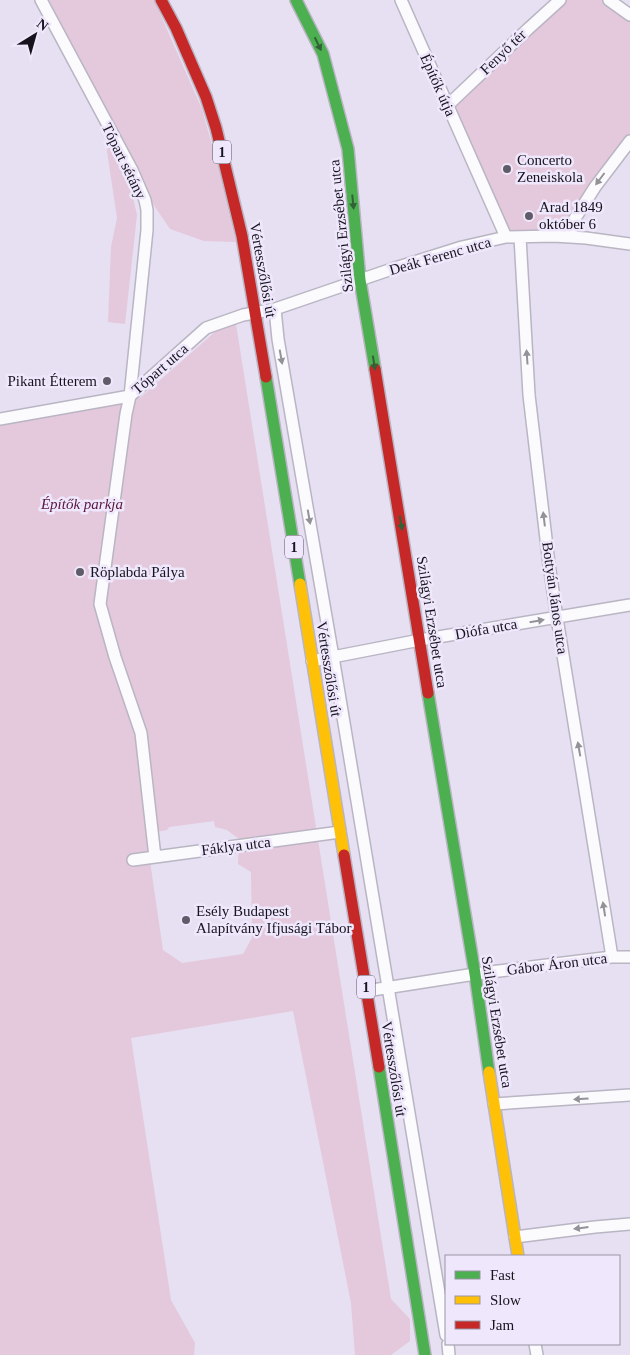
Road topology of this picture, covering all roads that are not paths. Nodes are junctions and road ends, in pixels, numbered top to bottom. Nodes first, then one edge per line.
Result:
1 (41, 0) edge
2 (161, 0) edge
3 (296, 0) edge
4 (400, 0) edge
5 (560, 0) edge
6 (609, 0) edge
7 (630, 14) edge
8 (447, 106) junction
9 (630, 141) edge
10 (506, 237) junction
11 (520, 237) junction
12 (570, 237) junction
13 (630, 244) edge
14 (360, 280) junction
15 (275, 309) junction
16 (255, 312) junction
17 (130, 396) junction
18 (0, 419) edge
19 (630, 605) edge
20 (557, 618) junction
21 (420, 640) junction
22 (333, 657) junction
23 (312, 661) junction
24 (340, 832) junction
25 (155, 857) junction
26 (132, 860) dead end
27 (630, 956) edge
28 (612, 957) junction
29 (475, 974) junction
30 (389, 988) junction
31 (366, 991) junction
32 (630, 1096) edge
33 (494, 1104) junction
34 (630, 1224) edge
35 (515, 1237) junction
36 (518, 1255) edge
37 (445, 1330) edge
38 (426, 1355) edge

1 - 17 street, Tópart sétány
2 - 16 main road, Vértesszőlősi út / 1
3 -> 14 main road, Szilágyi Erzsébet utca
4 - 8 street, Építők útja
5 - 8 street, Fenyő tér
6 - 7 street
8 - 10 street, Építők útja
9 -> 12 street
10 - 11 street, Deák Ferenc utca
10 - 14 street, Deák Ferenc utca
11 - 12 street, Deák Ferenc utca
20 -> 11 street, Bottyán János utca
12 - 13 street, Deák Ferenc utca
14 - 15 street, Deák Ferenc utca
14 -> 21 main road, Szilágyi Erzsébet utca
15 - 16 street, Deák Ferenc utca
15 -> 22 street, Vértesszőlősi út
16 - 17 street, Tópart utca
16 - 23 main road, Vértesszőlősi út / 1
17 - 18 street, Tópart utca
17 - 25 street, Tópart sétány
19 - 20 street, Diófa utca
21 -> 20 street, Diófa utca
28 -> 20 street, Bottyán János utca
21 - 22 street, Diófa utca
21 - 29 main road, Szilágyi Erzsébet utca
22 - 23 street, Diófa utca
22 - 30 street, Vértesszőlősi út
23 - 24 main road, Vértesszőlősi út / 1
24 - 25 street, Fáklya utca
24 - 31 main road, Vértesszőlősi út / 1
25 - 26 street, Fáklya utca
27 - 28 street, Gábor Áron utca
28 - 29 street, Gábor Áron utca
29 - 30 street, Gábor Áron utca
29 - 33 main road, Szilágyi Erzsébet utca
30 - 31 street, Gábor Áron utca
30 - 37 street, Vértesszőlősi út
31 - 38 main road, Vértesszőlősi út / 1
32 -> 33 street
33 - 35 main road, Szilágyi Erzsébet utca
34 -> 35 street
35 - 36 main road, Szilágyi Erzsébet utca

